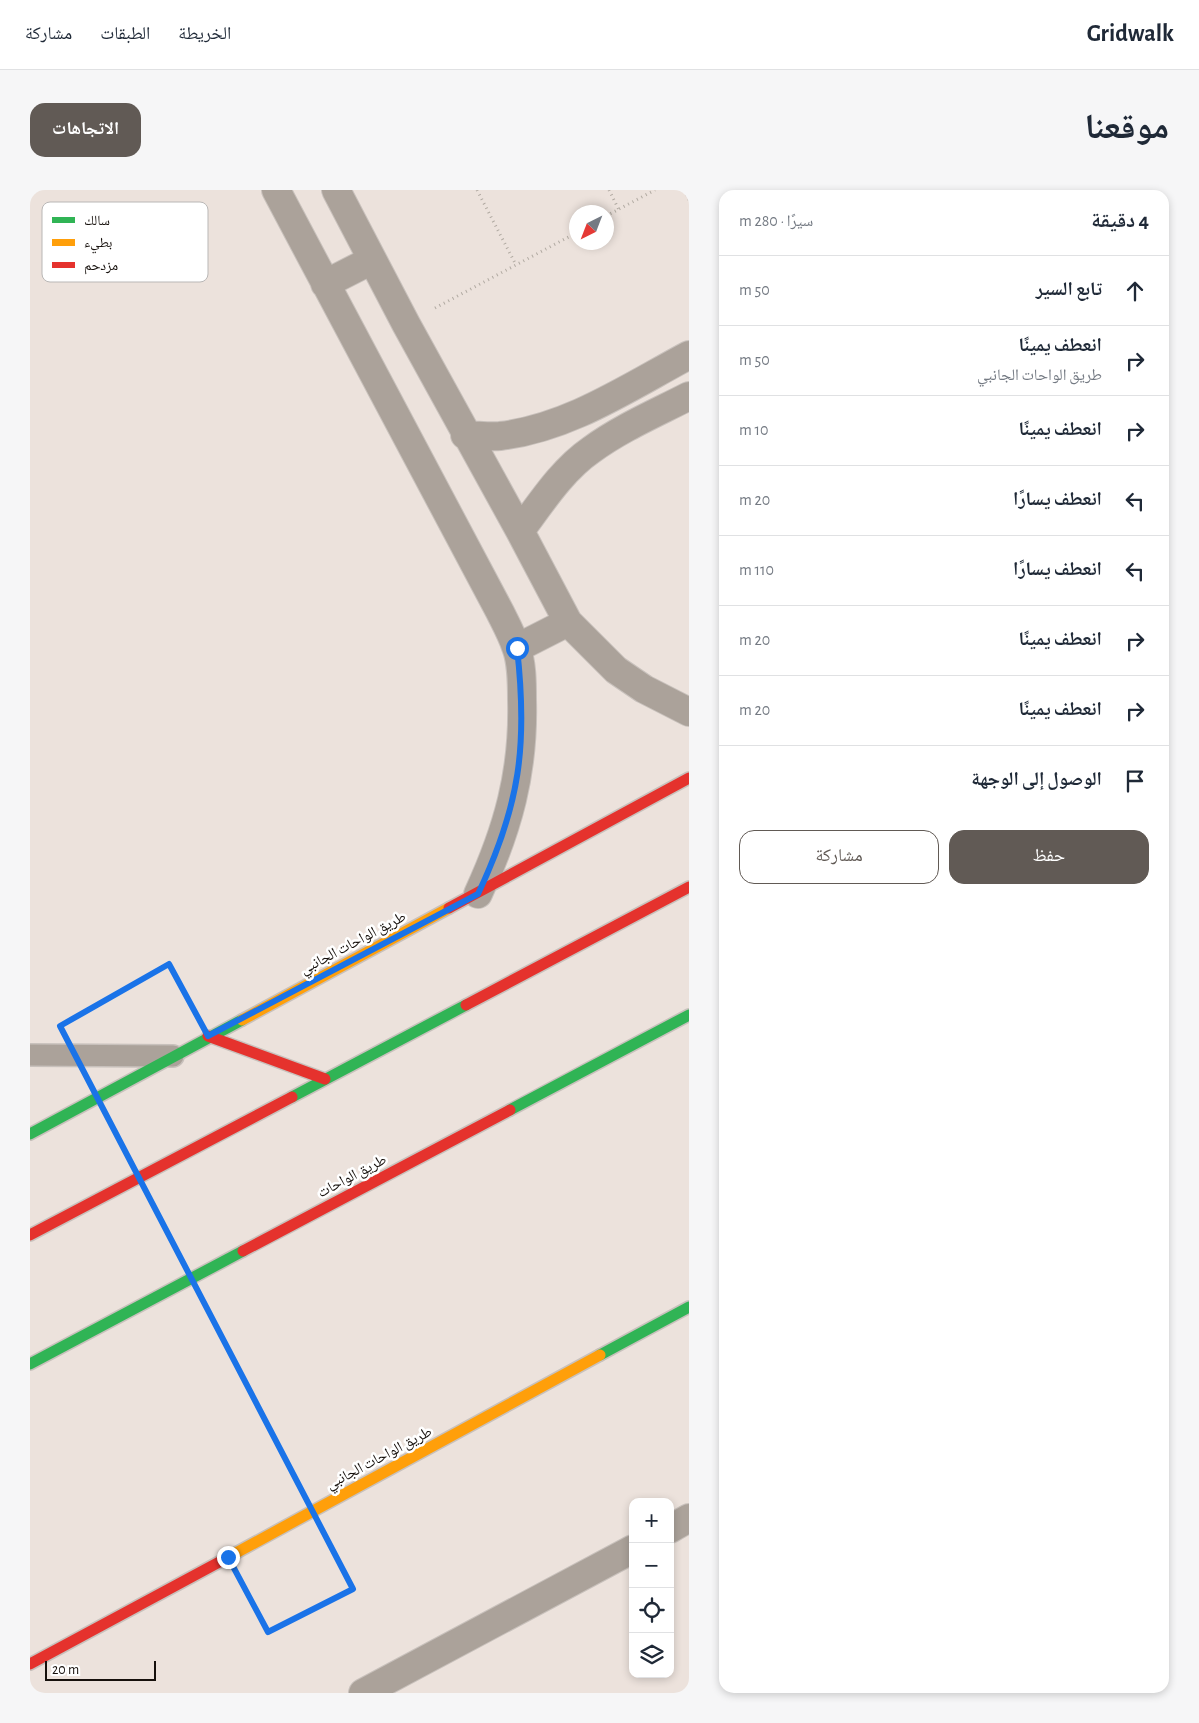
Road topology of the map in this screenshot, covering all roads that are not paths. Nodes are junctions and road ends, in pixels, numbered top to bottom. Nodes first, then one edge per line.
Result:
1 (276, 190) edge
2 (336, 190) edge
3 (372, 260) junction
4 (325, 284) junction
5 (689, 355) edge
6 (689, 396) edge
7 (465, 435) junction
8 (520, 531) junction
9 (568, 622) junction
10 (517, 648) junction
11 (689, 712) edge
12 (689, 778) edge
13 (689, 887) edge
14 (478, 894) junction
15 (689, 1015) edge
16 (208, 1036) junction
17 (30, 1055) edge
18 (173, 1056) junction
19 (325, 1079) junction
20 (30, 1134) edge
21 (30, 1235) edge
22 (689, 1307) edge
23 (30, 1364) edge
24 (689, 1518) edge
25 (674, 1526) edge
26 (629, 1551) edge
27 (30, 1664) edge
28 (363, 1693) edge

1 - 4 street
2 - 3 street
3 - 4 street
3 - 7 street
4 - 10 street
5 - 7 street
6 - 8 street
7 - 8 street
8 - 9 street
9 - 10 street
9 - 11 street
10 - 14 street
12 - 14 main road, طريق الواحات الجانبي
13 - 19 main road
14 - 16 main road, طريق الواحات الجانبي
15 - 23 main road, طريق الواحات
16 - 18 main road, طريق الواحات الجانبي
16 - 19 main road
17 - 18 lane
18 - 20 main road, طريق الواحات الجانبي
19 - 21 main road
22 - 27 main road, طريق الواحات الجانبي
24 - 25 street
26 - 28 street

